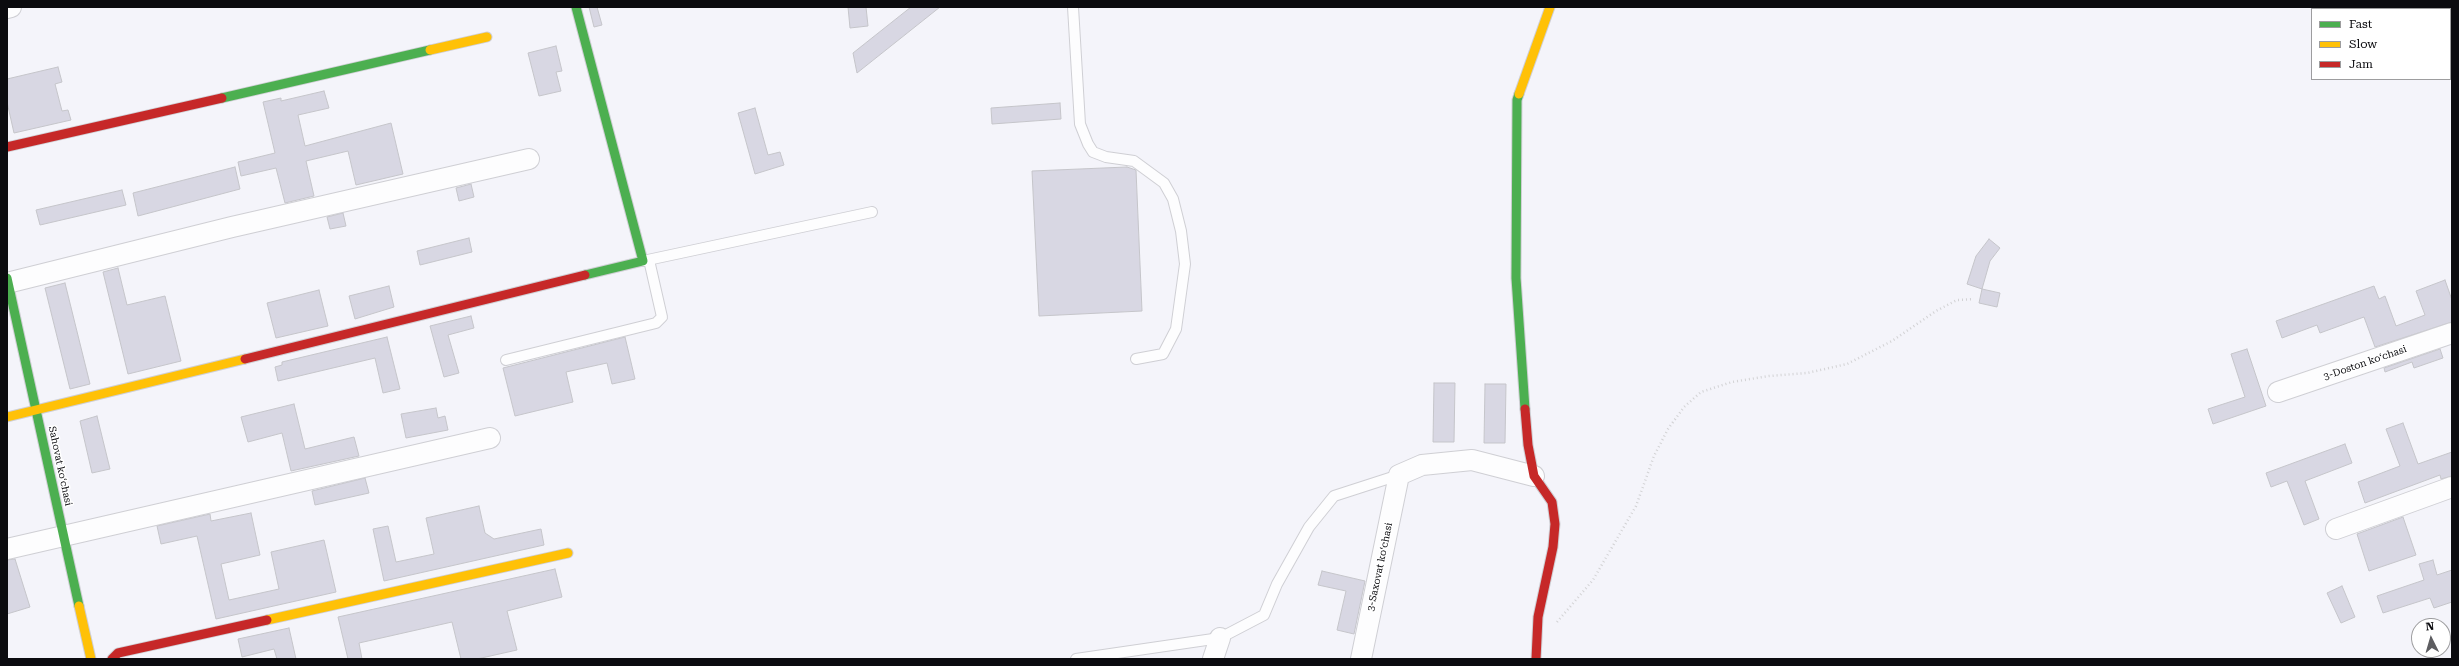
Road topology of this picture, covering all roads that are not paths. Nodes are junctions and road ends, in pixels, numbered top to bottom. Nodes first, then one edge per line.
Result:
1 (11, 7) edge
2 (576, 7) edge
3 (1073, 7) edge
4 (1550, 7) edge
5 (7, 8) edge
6 (487, 37) dead end
7 (7, 146) edge
8 (529, 159) dead end
9 (872, 212) dead end
10 (646, 260) junction
11 (7, 281) edge
12 (2452, 333) edge
13 (1136, 359) dead end
14 (506, 360) dead end
15 (2278, 392) dead end
16 (37, 410) junction
17 (7, 417) edge
18 (490, 438) dead end
19 (1399, 475) junction
20 (1534, 476) junction
21 (2452, 487) edge
22 (2336, 529) dead end
23 (64, 535) junction
24 (7, 549) edge
25 (568, 553) dead end
26 (1220, 638) junction
27 (91, 659) edge
28 (112, 659) edge
29 (1076, 659) edge
30 (1213, 659) edge
31 (1361, 659) edge
32 (1536, 659) edge

1 - 5 street
2 - 10 street
3 - 13 lane
4 - 20 street
6 - 7 street
8 - 11 street
9 - 10 lane
10 - 14 lane
10 - 16 street
11 - 16 street, Sahovat koʻchasi
12 - 15 street, 3-Doston koʻchasi
16 - 17 street
16 - 23 street, Sahovat koʻchasi
18 - 23 street
19 - 20 street
19 - 26 lane
19 - 31 street, 3-Saxovat koʻchasi
20 - 32 street
21 - 22 street
23 - 24 street
23 - 27 street, Sahovat koʻchasi
25 - 28 street
26 - 29 lane
26 - 30 street

